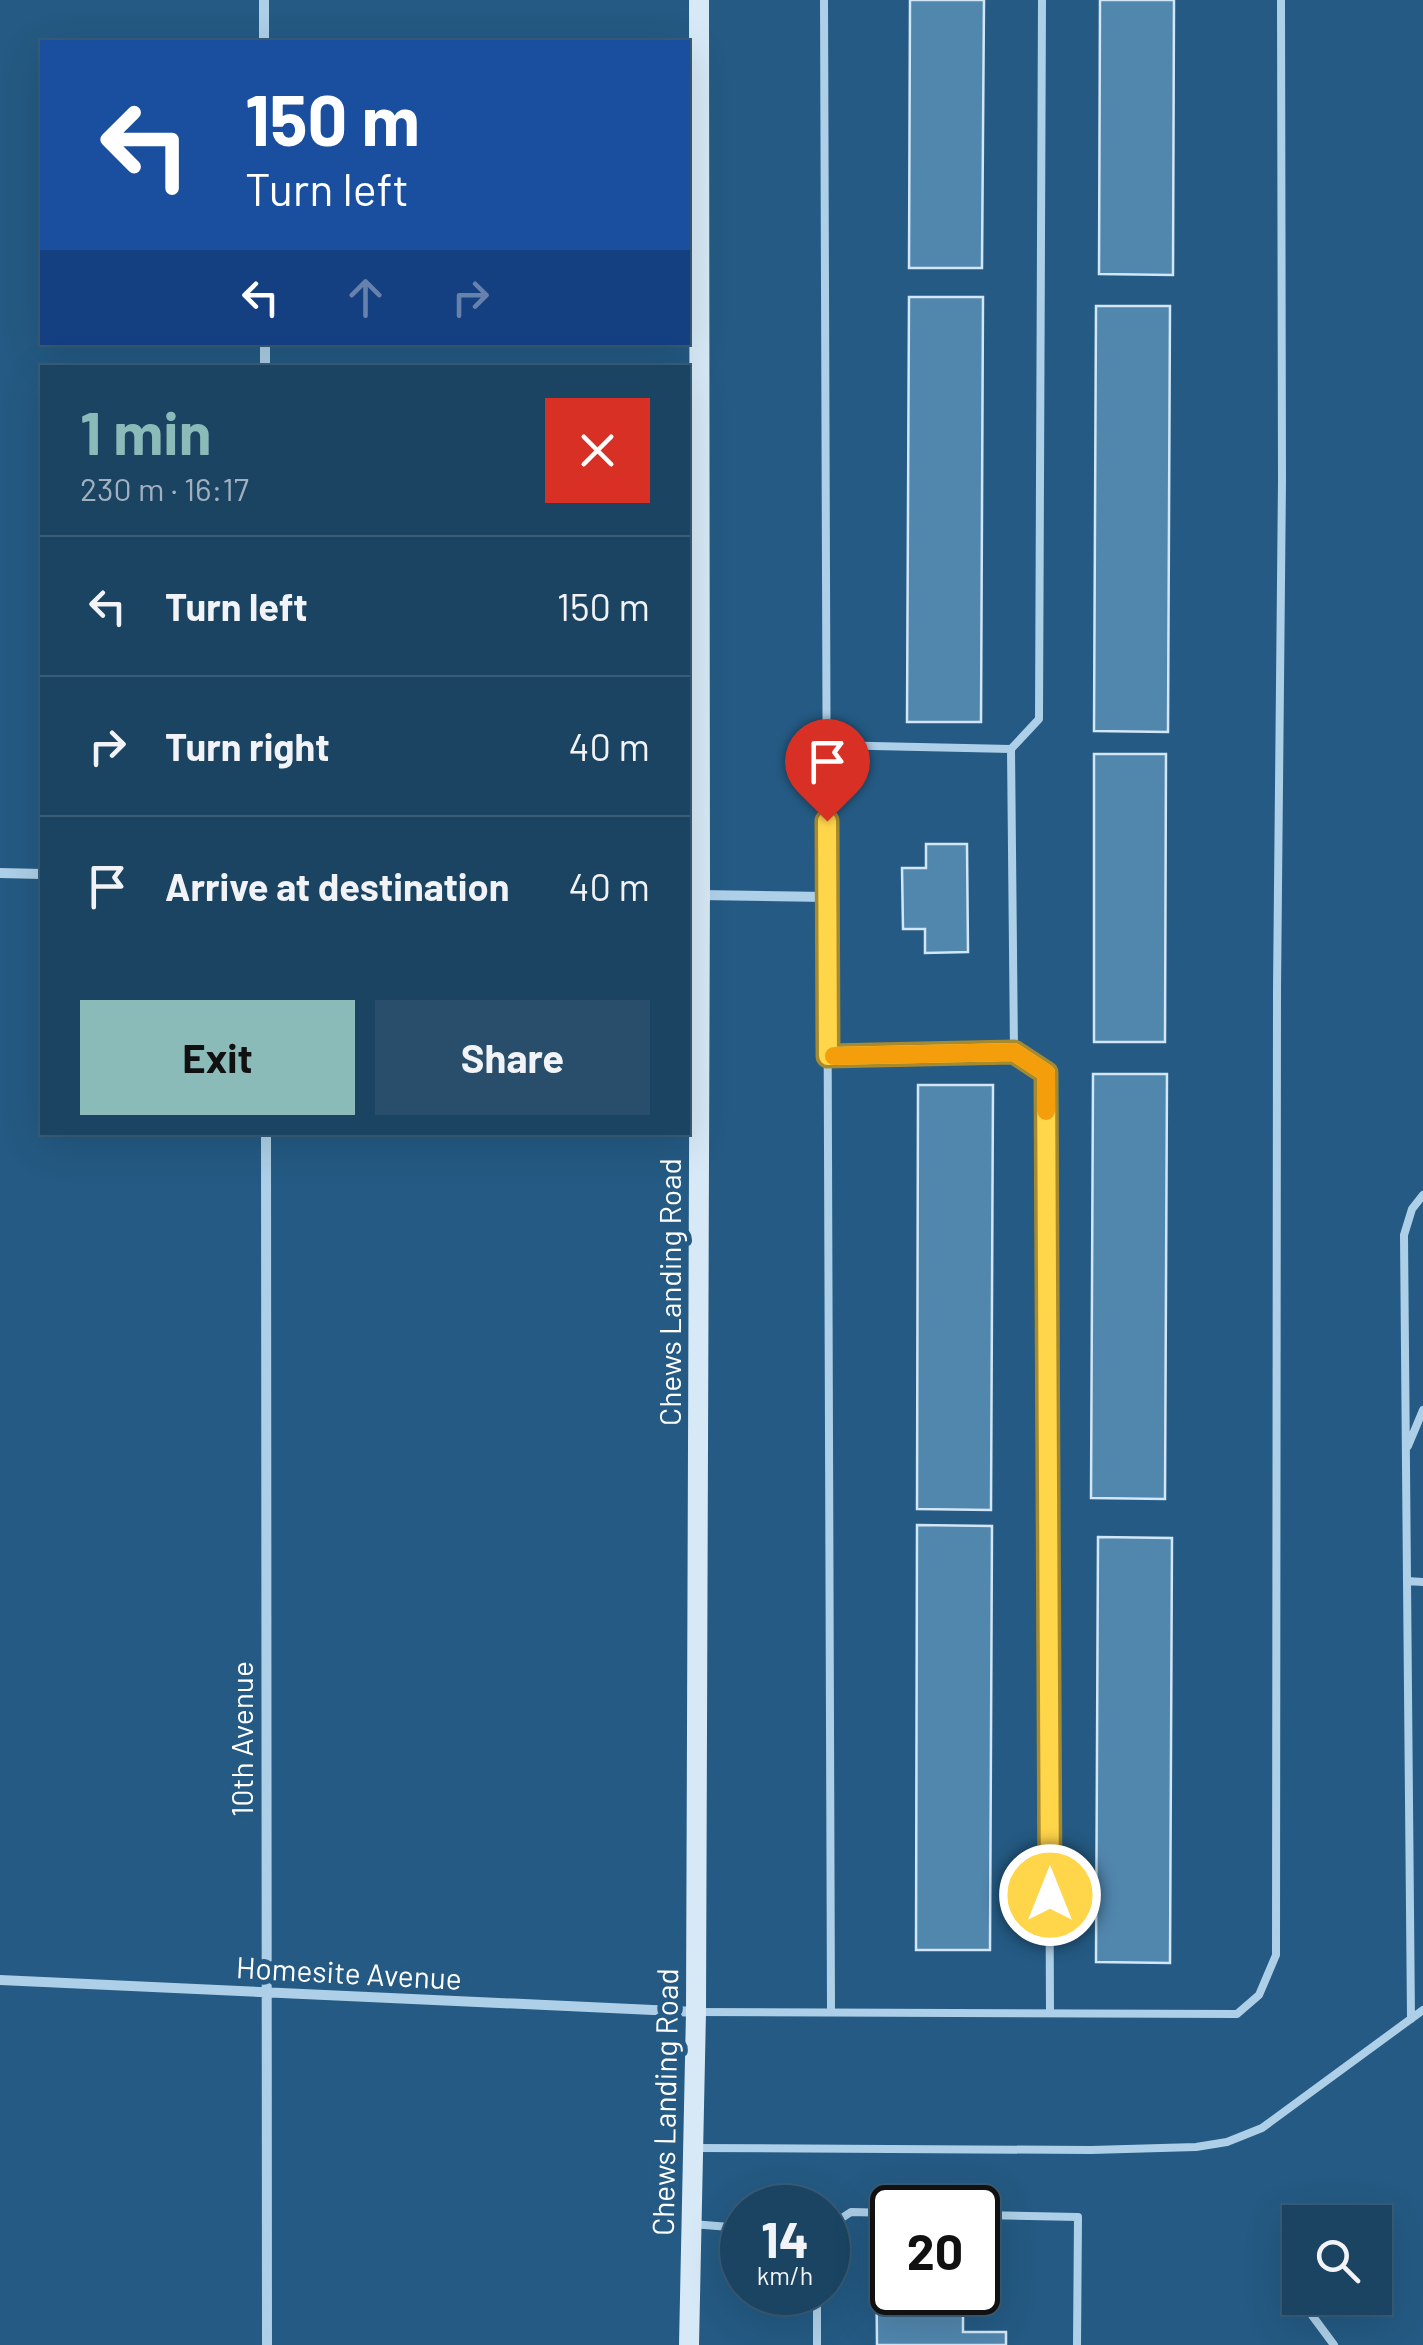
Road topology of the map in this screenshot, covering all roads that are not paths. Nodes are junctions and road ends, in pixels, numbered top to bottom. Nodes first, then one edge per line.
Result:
1 (264, 0) edge
2 (699, 0) edge
3 (824, 0) edge
4 (1042, 0) edge
5 (1281, 0) edge
6 (264, 40) edge
7 (827, 745) junction
8 (1011, 749) junction
9 (0, 873) edge
10 (40, 874) edge
11 (696, 886) edge
12 (827, 897) junction
13 (1014, 1052) junction
14 (828, 1056) junction
15 (266, 1135) edge
16 (1423, 1194) edge
17 (1423, 1410) edge
18 (1405, 1455) junction
19 (1407, 1582) junction
20 (1423, 1582) edge
21 (0, 1980) edge
22 (266, 1994) junction
23 (1423, 2010) edge
24 (696, 2012) junction
25 (831, 2012) junction
26 (1050, 2013) junction
27 (1410, 2018) junction
28 (693, 2148) junction
29 (1000, 2215) edge
30 (692, 2224) junction
31 (720, 2226) edge
32 (817, 2315) edge
33 (1311, 2315) edge
34 (267, 2345) edge
35 (689, 2345) edge
36 (818, 2345) edge
37 (1077, 2345) edge
38 (1334, 2345) edge

1 - 6 street
2 - 11 street, Chews Landing Road
3 - 7 lane
4 - 8 lane
5 - 26 lane
7 - 8 lane
7 - 12 lane
8 - 13 lane
9 - 10 street
11 - 12 street
11 - 24 street, Chews Landing Road
12 - 14 lane
13 - 14 lane
13 - 26 lane
14 - 25 lane
15 - 22 street, 10th Avenue
16 - 18 lane
17 - 18 lane
18 - 19 lane
19 - 20 lane
19 - 27 lane
21 - 22 street, Homesite Avenue
22 - 24 street, Homesite Avenue
22 - 34 street, 10th Avenue
23 - 27 lane
24 - 25 lane
24 - 28 street, Chews Landing Road
25 - 26 lane
27 - 28 lane
28 - 30 street, Chews Landing Road
29 - 37 lane
30 - 31 lane
30 - 35 street, Chews Landing Road
32 - 36 lane
33 - 38 lane

